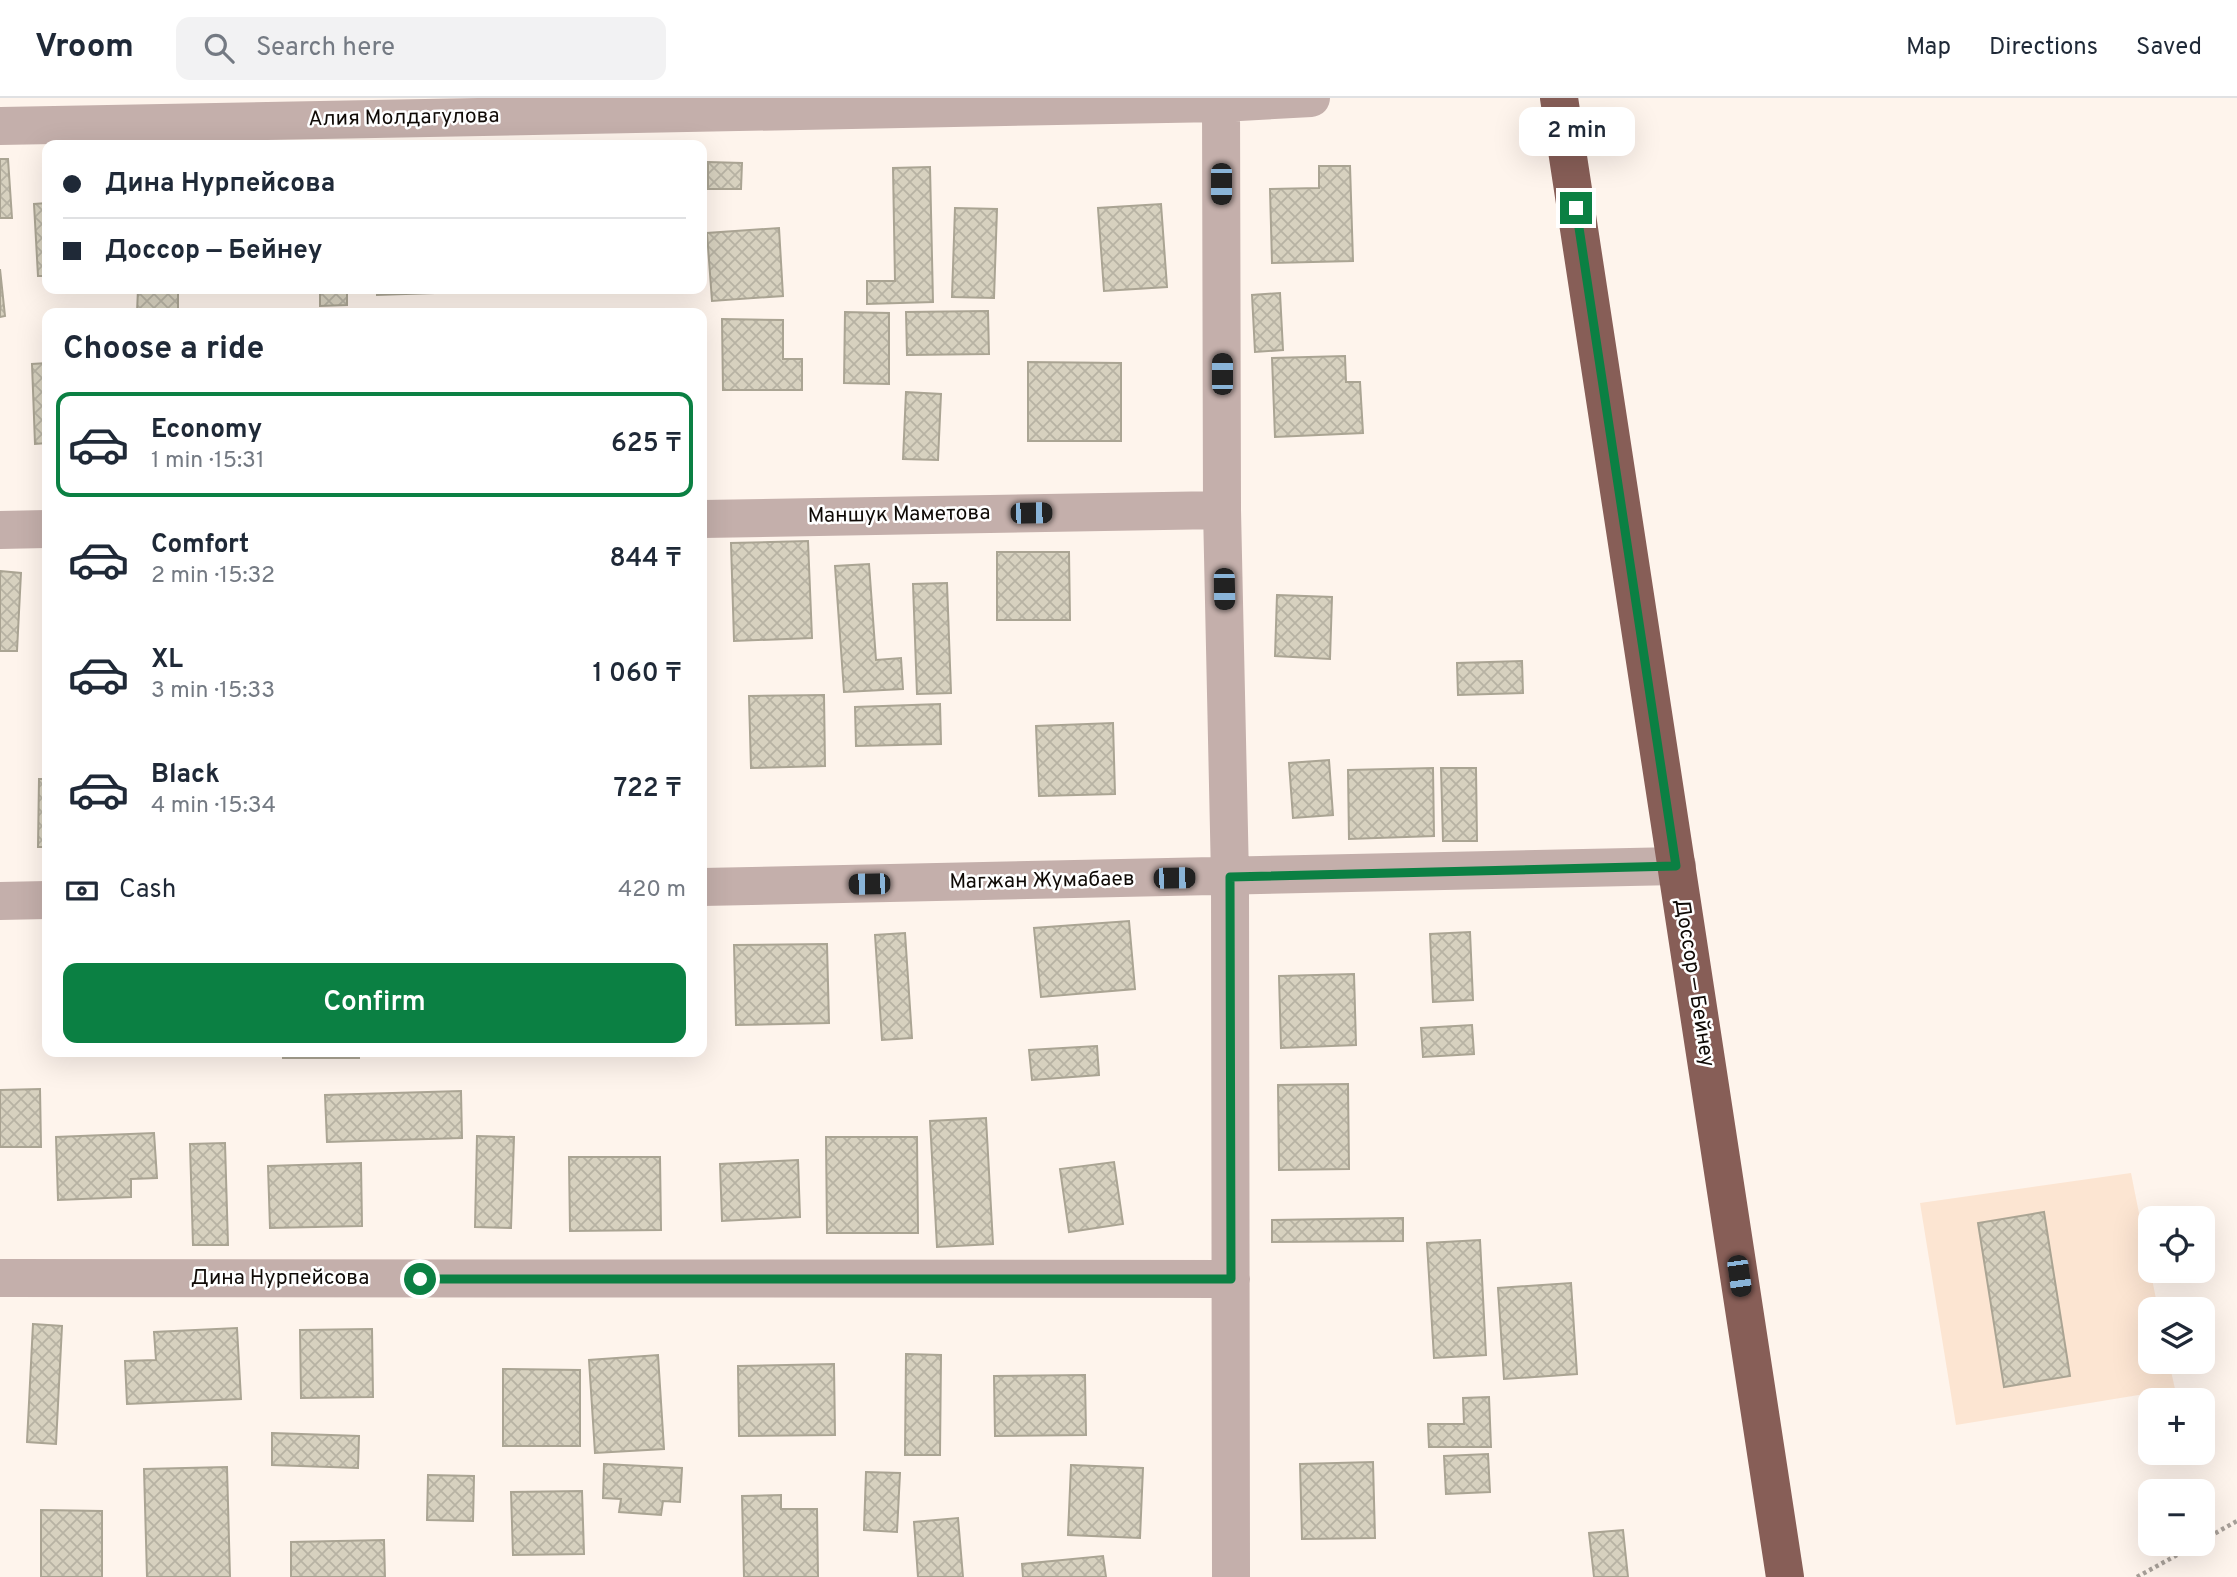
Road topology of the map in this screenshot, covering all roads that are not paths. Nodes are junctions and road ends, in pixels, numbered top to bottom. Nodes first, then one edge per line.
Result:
1 (1311, 98) edge
2 (1559, 98) edge
3 (1221, 103) junction
4 (0, 126) edge
5 (1222, 510) junction
6 (707, 519) edge
7 (42, 529) edge
8 (0, 530) edge
9 (1676, 866) junction
10 (1230, 877) junction
11 (707, 887) edge
12 (42, 900) edge
13 (0, 901) edge
14 (0, 1278) edge
15 (1231, 1279) junction
16 (1231, 1577) edge
17 (1785, 1577) edge

1 - 3 street, Алия Молдагулова
2 - 9 highway, Доссор — Бейнеу
3 - 4 street, Алия Молдагулова
3 - 5 street
5 - 6 street, Маншук Маметова
5 - 10 street
7 - 8 street
9 - 10 street, Магжан Жумабаев
9 - 17 highway, Доссор — Бейнеу
10 - 11 street, Магжан Жумабаев
10 - 15 street
12 - 13 street
14 - 15 street, Дина Нурпейсова
15 - 16 street

